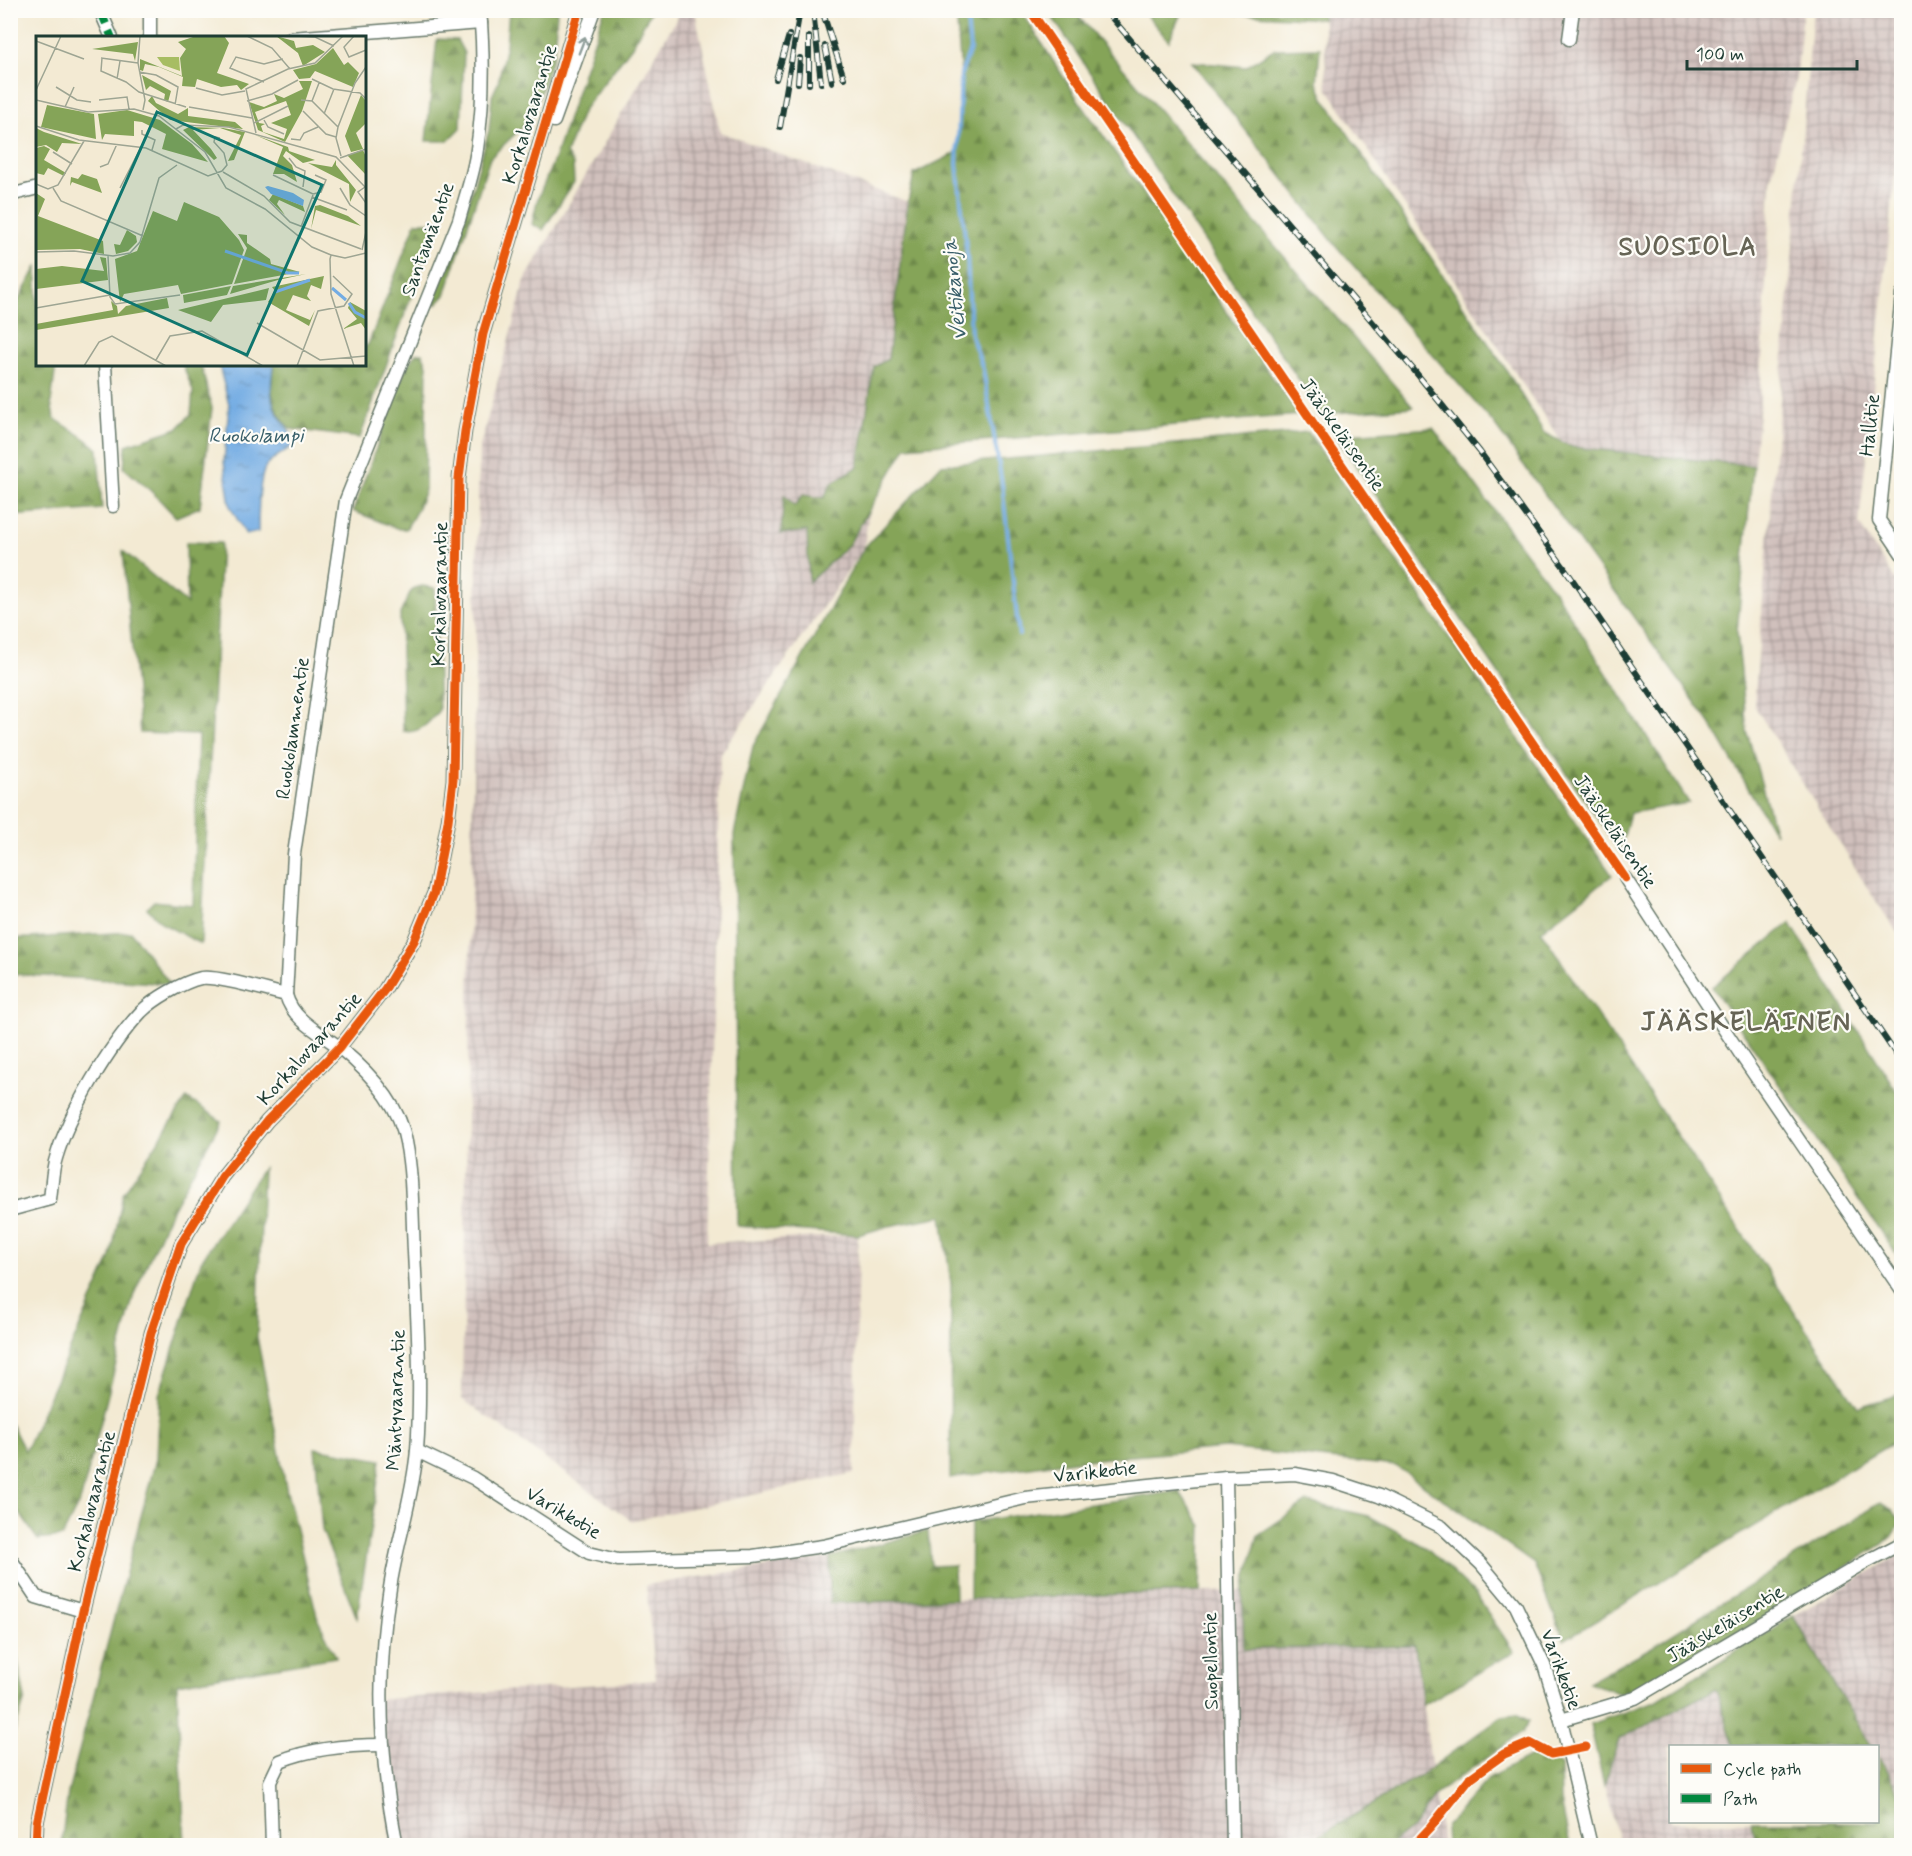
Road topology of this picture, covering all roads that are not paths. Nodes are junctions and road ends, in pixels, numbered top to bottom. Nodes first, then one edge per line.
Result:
1 (100, 10) edge
2 (150, 10) edge
3 (579, 10) edge
4 (594, 10) edge
5 (1573, 10) edge
6 (481, 17) edge
7 (111, 36) edge
8 (150, 36) edge
9 (309, 36) edge
10 (1569, 39) dead end
11 (535, 157) junction
12 (36, 188) edge
13 (10, 195) edge
14 (1902, 294) edge
15 (105, 366) edge
16 (358, 470) joint
17 (113, 506) dead end
18 (1902, 554) edge
19 (1625, 878) dead end
20 (286, 996) junction
21 (339, 1048) junction
22 (10, 1210) edge
23 (1902, 1291) edge
24 (417, 1451) junction
25 (1226, 1477) junction
26 (1902, 1544) edge
27 (10, 1558) edge
28 (83, 1611) junction
29 (1561, 1720) junction
30 (383, 1745) junction
31 (36, 1845) edge
32 (272, 1845) edge
33 (397, 1845) edge
34 (1233, 1845) edge
35 (1591, 1845) edge

1 - 7 street
2 - 8 street
3 - 11 street, Korkalovaarantie
11 -> 4 street, Korkalovaarantie
5 - 10 street
6 - 9 street
6 - 16 street, Santamäentie
11 - 21 street, Korkalovaarantie
12 - 13 street
14 - 18 street, Hallitie
15 - 17 street
16 - 20 street, Ruokolammentie
19 - 23 street, Jääskeläisentie
20 - 21 street, Mäntyvaarantie
20 - 22 street
21 - 24 street, Mäntyvaarantie
21 - 28 street, Korkalovaarantie
24 - 25 street, Varikkotie
24 - 30 street, Mäntyvaarantie
25 - 29 street, Varikkotie
25 - 34 street, Suopellontie
26 - 29 street, Jääskeläisentie
27 - 28 street
28 - 31 street, Korkalovaarantie
29 - 35 street, Varikkotie
30 - 32 street
30 - 33 street, Mäntyvaarantie

